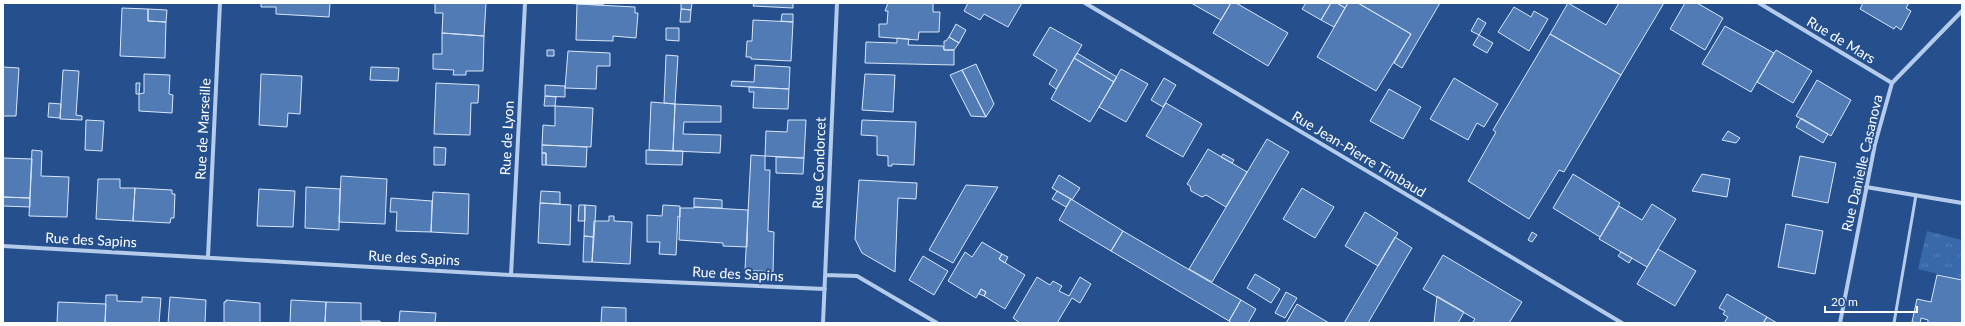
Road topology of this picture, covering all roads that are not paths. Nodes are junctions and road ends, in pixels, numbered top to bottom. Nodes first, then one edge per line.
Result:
1 (220, 3) edge
2 (525, 3) edge
3 (837, 3) edge
4 (1085, 3) edge
5 (1759, 3) edge
6 (1962, 11) edge
7 (1892, 83) junction
8 (1866, 187) junction
9 (1916, 196) junction
10 (1962, 203) edge
11 (3, 246) edge
12 (208, 257) junction
13 (511, 275) junction
14 (825, 275) junction
15 (825, 289) junction
16 (823, 323) edge
17 (937, 323) edge
18 (1622, 323) edge
19 (1840, 323) edge
20 (1894, 323) edge

1 - 12 street, Rue de Marseille
2 - 13 street, Rue de Lyon
3 - 14 street, Rue Condorcet
4 - 18 street, Rue Jean-Pierre Timbaud
5 - 7 street, Rue de Mars
6 - 7 street, Rue Danielle Casanova
7 - 8 street, Rue Danielle Casanova
8 - 9 street
8 - 19 street, Rue Danielle Casanova
9 - 10 street
9 - 20 lane
11 - 12 street, Rue des Sapins
12 - 13 street, Rue des Sapins
13 - 15 street, Rue des Sapins
14 - 15 street, Rue Condorcet
14 - 17 street
15 - 16 street, Rue Condorcet

